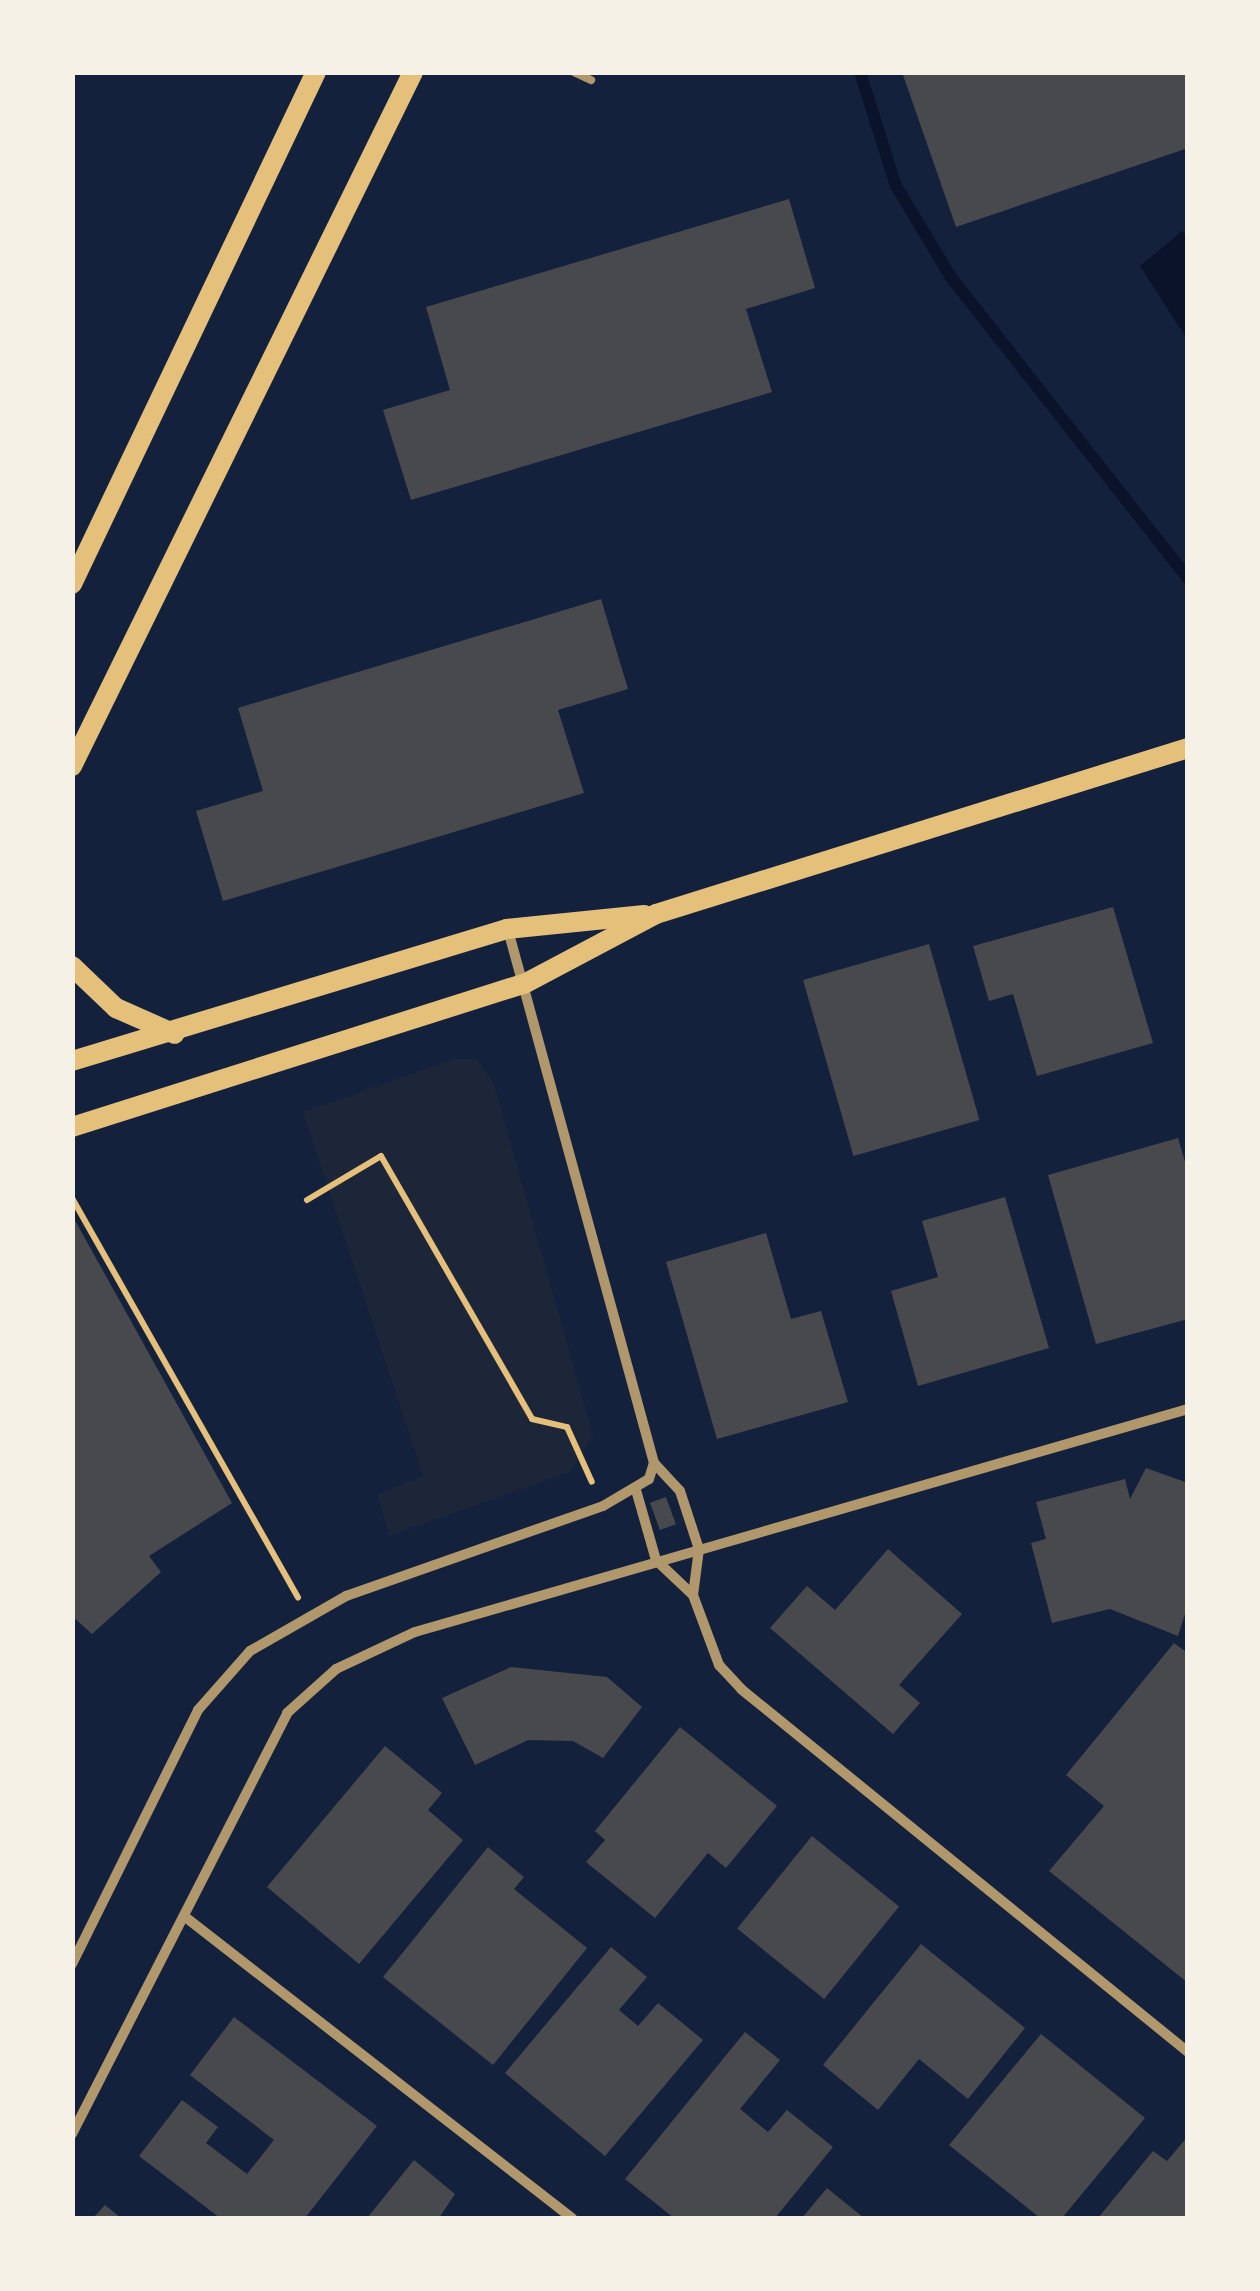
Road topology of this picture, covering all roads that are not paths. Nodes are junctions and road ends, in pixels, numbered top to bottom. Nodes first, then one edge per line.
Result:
1 (316, 72) edge
2 (413, 72) edge
3 (574, 72) edge
4 (591, 80) dead end
5 (72, 584) edge
6 (1188, 748) edge
7 (72, 766) edge
8 (656, 914) junction
9 (508, 929) junction
10 (72, 966) edge
11 (524, 984) junction
12 (175, 1034) junction
13 (72, 1061) edge
14 (72, 1127) edge
15 (1188, 1409) edge
16 (654, 1464) junction
17 (636, 1490) junction
18 (699, 1549) junction
19 (656, 1560) junction
20 (693, 1595) junction
21 (184, 1916) junction
22 (72, 1964) edge
23 (1188, 2052) edge
24 (72, 2134) edge
25 (572, 2218) edge

1 - 5 main road
2 - 7 main road
3 - 4 lane
6 - 8 main road
8 - 9 main road
8 - 11 main road
9 - 11 street
9 - 12 main road
10 - 12 main road
11 - 14 main road
11 - 16 street
12 - 13 main road
15 - 18 street
16 - 17 street
16 - 18 street
17 - 19 street
17 - 22 street
18 - 19 street
18 - 20 street
19 - 20 street
19 - 21 street
20 - 23 street
21 - 24 street
21 - 25 street

